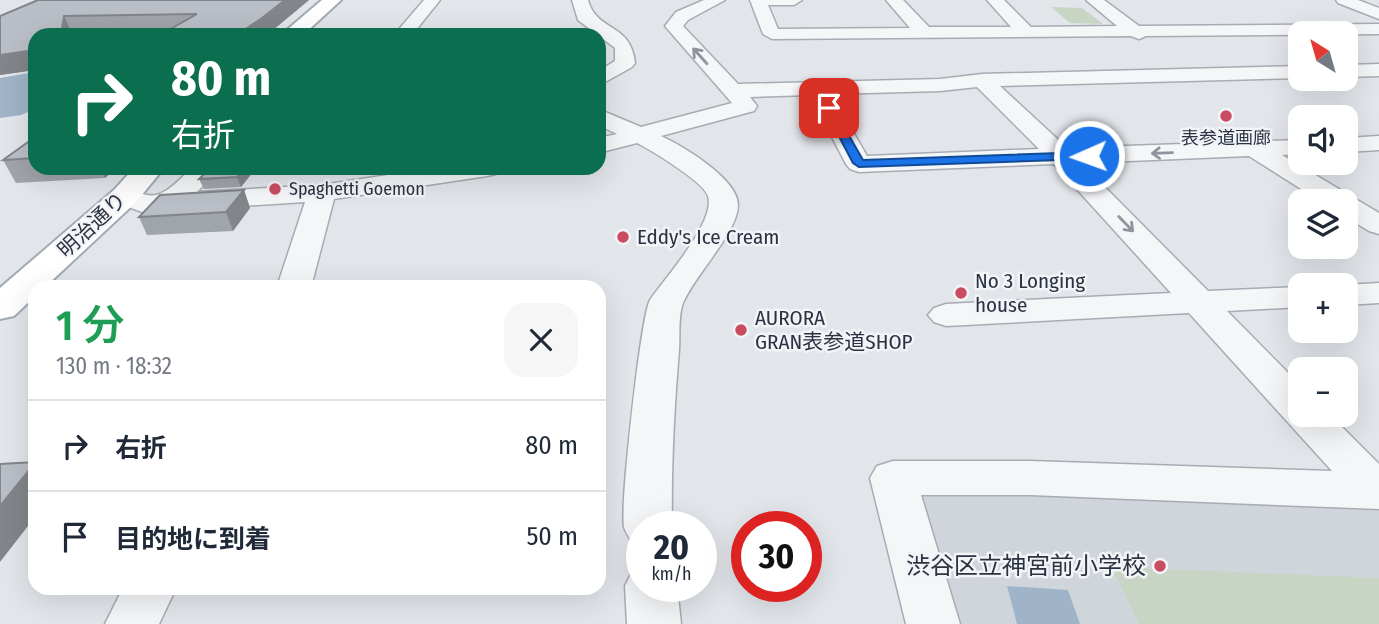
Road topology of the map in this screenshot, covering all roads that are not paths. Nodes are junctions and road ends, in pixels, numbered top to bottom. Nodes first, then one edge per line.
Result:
1 (332, 0) edge
2 (347, 0) edge
3 (432, 0) edge
4 (580, 0) edge
5 (717, 0) edge
6 (760, 0) edge
7 (794, 0) edge
8 (894, 0) edge
9 (995, 0) edge
10 (1094, 0) edge
11 (1343, 0) edge
12 (1379, 13) edge
13 (299, 28) edge
14 (315, 28) edge
15 (409, 28) edge
16 (601, 28) edge
17 (1379, 29) edge
18 (1134, 30) junction
19 (1250, 30) junction
20 (606, 31) edge
21 (1025, 31) junction
22 (924, 32) junction
23 (1155, 46) dead end
24 (1288, 48) dead end
25 (1174, 60) dead end
26 (1379, 70) edge
27 (1358, 71) edge
28 (1288, 72) edge
29 (1192, 74) junction
30 (606, 75) edge
31 (982, 79) junction
32 (818, 90) junction
33 (739, 99) junction
34 (606, 120) edge
35 (639, 137) junction
36 (606, 144) edge
37 (1379, 144) edge
38 (1358, 145) edge
39 (1288, 148) edge
40 (1254, 149) junction
41 (1061, 157) junction
42 (149, 175) edge
43 (167, 175) edge
44 (194, 175) edge
45 (441, 175) edge
46 (1319, 189) edge
47 (322, 193) junction
48 (145, 201) junction
49 (1358, 212) edge
50 (1379, 225) edge
51 (38, 280) edge
52 (60, 280) edge
53 (297, 280) edge
54 (28, 287) edge
55 (1379, 293) edge
56 (1358, 294) edge
57 (1288, 298) edge
58 (1201, 302) junction
59 (0, 308) edge
60 (28, 310) edge
61 (946, 315) dead end
62 (0, 337) edge
63 (1288, 396) edge
64 (1317, 427) edge
65 (1378, 491) edge
66 (648, 511) edge
67 (146, 595) edge
68 (652, 602) edge
69 (132, 624) edge
70 (654, 624) edge
71 (933, 624) edge

1 - 13 main road
2 - 14 main road
3 - 15 street
4 - 16 street
33 -> 5 street
6 - 7 street
6 - 22 street
8 - 22 street
9 - 21 street
10 - 18 street
11 - 12 street
17 - 19 street
18 - 19 street
18 - 21 street
18 - 23 street
19 - 24 street
20 - 30 street
21 - 22 street
25 - 29 street
26 - 27 street
28 - 29 street
29 - 31 street
31 - 32 street
31 - 41 street
32 - 33 street
32 - 41 street
33 - 35 street
34 - 35 street
35 - 36 street
35 - 66 street
37 - 38 street
39 - 40 street
40 -> 41 street
40 - 46 street
41 -> 58 street
42 - 48 main road, 明治通り
43 - 48 main road, 明治通り
44 - 48 street
45 - 47 street
47 - 48 street
47 - 53 street
48 - 51 main road, 明治通り
48 - 52 main road, 明治通り
49 - 50 street
54 - 59 main road, 明治通り
55 - 56 street
57 - 58 street
58 - 61 street
58 - 63 street
60 - 62 main road
64 - 65 street
65 - 71 street
67 - 69 street
68 - 70 street

